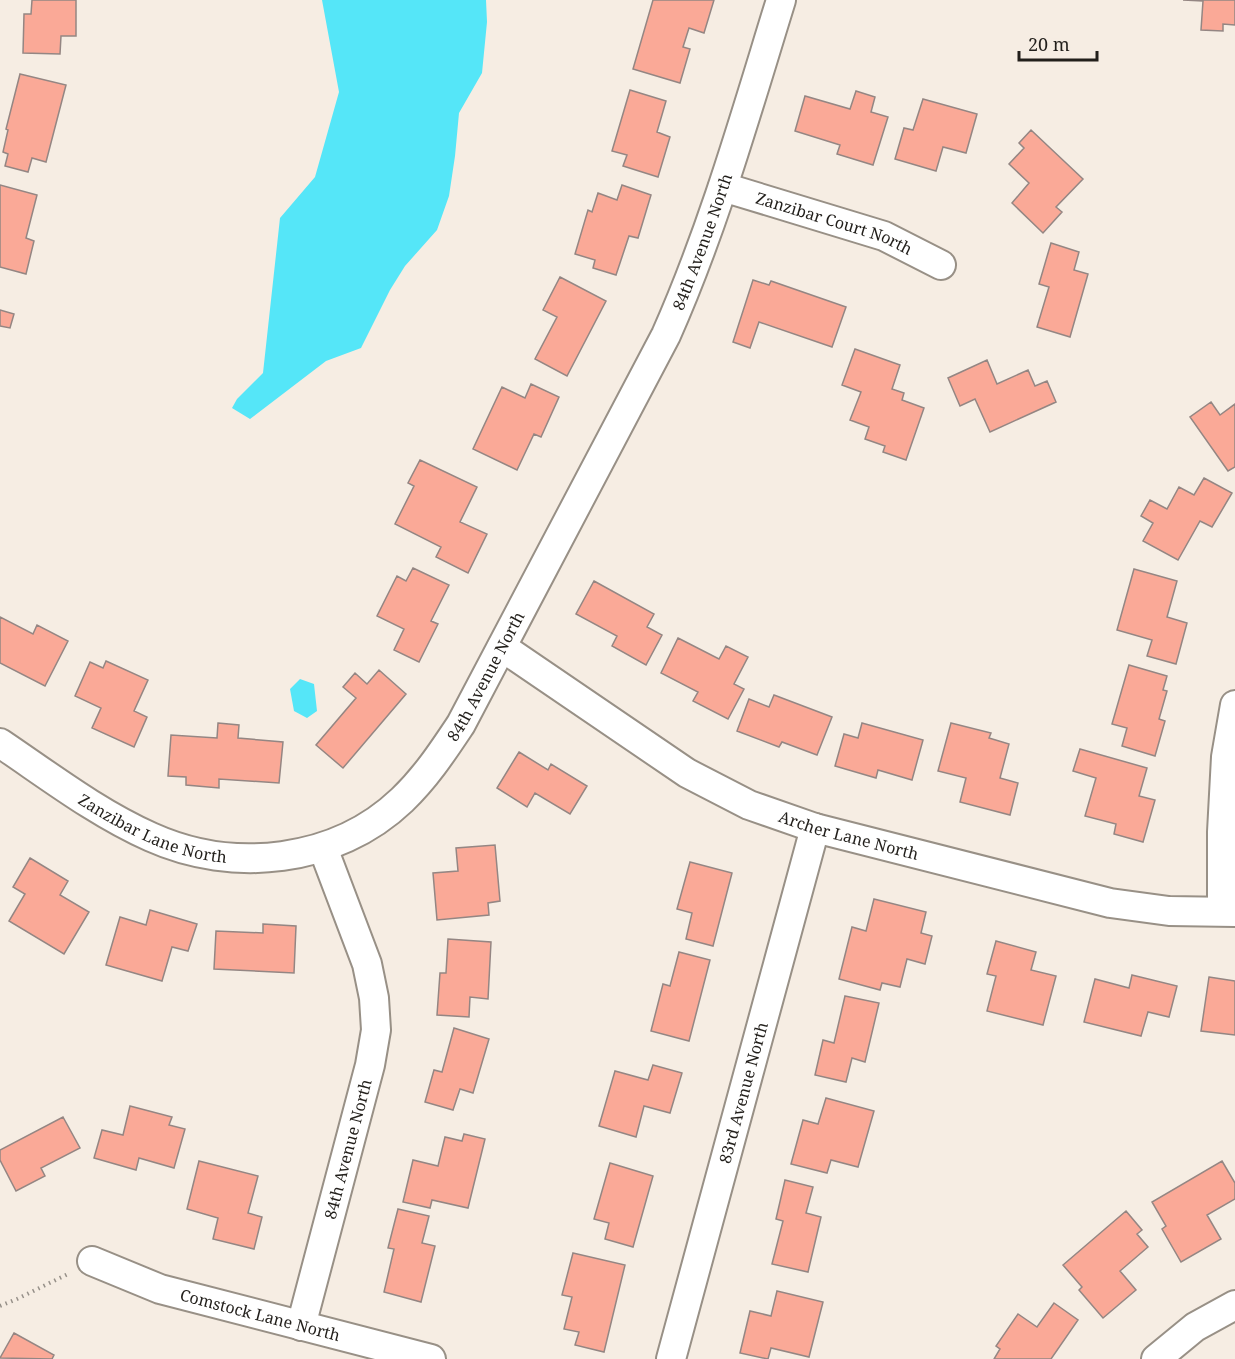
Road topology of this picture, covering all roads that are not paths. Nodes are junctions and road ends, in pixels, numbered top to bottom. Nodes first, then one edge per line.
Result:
1 (781, 0) edge
2 (723, 187) junction
3 (941, 265) dead end
4 (502, 647) junction
5 (1235, 705) edge
6 (0, 742) edge
7 (815, 828) junction
8 (323, 848) junction
9 (1228, 912) edge
10 (93, 1261) road end
11 (1235, 1305) edge
12 (301, 1326) junction
13 (431, 1359) edge
14 (671, 1359) edge
15 (1156, 1359) edge

1 - 2 street, 84th Avenue North
2 - 3 street, Zanzibar Court North
2 - 4 street, 84th Avenue North
4 - 7 street, Archer Lane North
4 - 8 street, 84th Avenue North
5 - 9 street
6 - 8 street, Zanzibar Lane North
7 - 9 street, Archer Lane North
7 - 14 street, 83rd Avenue North
8 - 12 street, 84th Avenue North
10 - 12 street, Comstock Lane North
11 - 15 street
12 - 13 street, Comstock Lane North

